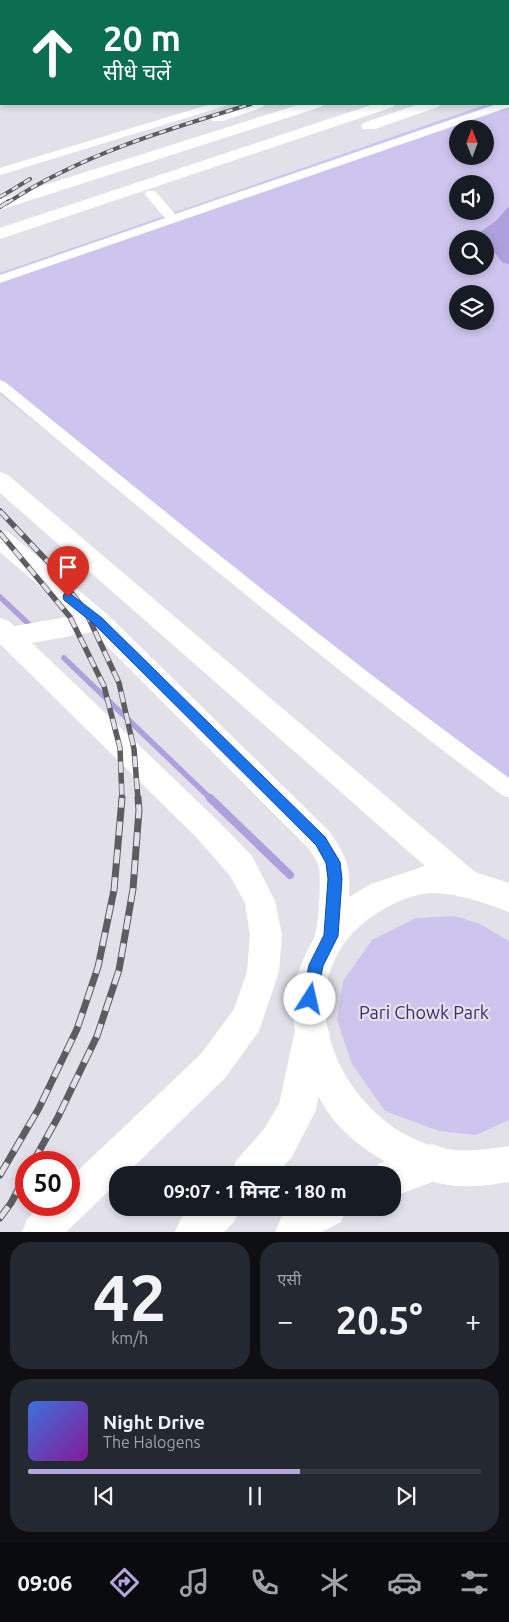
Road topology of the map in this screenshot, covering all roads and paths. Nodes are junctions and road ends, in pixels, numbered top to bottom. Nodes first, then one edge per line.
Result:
1 (218, 105) edge
2 (255, 105) edge
3 (313, 105) edge
4 (385, 105) edge
5 (430, 105) edge
6 (502, 105) edge
7 (0, 172) edge
8 (80, 179) junction
9 (210, 180) dead end
10 (181, 191) dead end
11 (125, 193) junction
12 (151, 194) junction
13 (0, 205) edge
14 (173, 220) junction
15 (0, 234) edge
16 (0, 279) edge
17 (0, 385) edge
18 (0, 480) edge
19 (0, 538) edge
20 (98, 621) junction
21 (4, 632) edge
22 (509, 789) edge
23 (465, 882) junction
24 (509, 898) edge
25 (331, 936) junction
26 (312, 1035) junction
27 (432, 1163) junction
28 (509, 1164) edge
29 (258, 1166) edge
30 (401, 1175) edge
31 (80, 1193) edge
32 (56, 1216) edge
33 (212, 1216) edge
34 (309, 1216) edge
35 (40, 1232) edge
36 (195, 1232) edge
37 (295, 1232) edge

1 - 7 street
2 - 8 street
3 - 8 street
4 - 11 street
5 - 9 street
6 - 14 street
8 - 13 street
10 - 12 street
11 - 12 street
11 - 15 street
12 - 14 street
14 - 16 street
17 - 22 street
18 - 23 street
19 - 20 street
20 - 21 street
20 - 25 street
21 - 31 street
23 - 24 street
23 - 25 street
25 - 26 street
26 - 27 street
26 - 29 highway
27 - 28 street
27 - 30 highway
32 - 35 street
33 - 36 highway
34 - 37 highway

